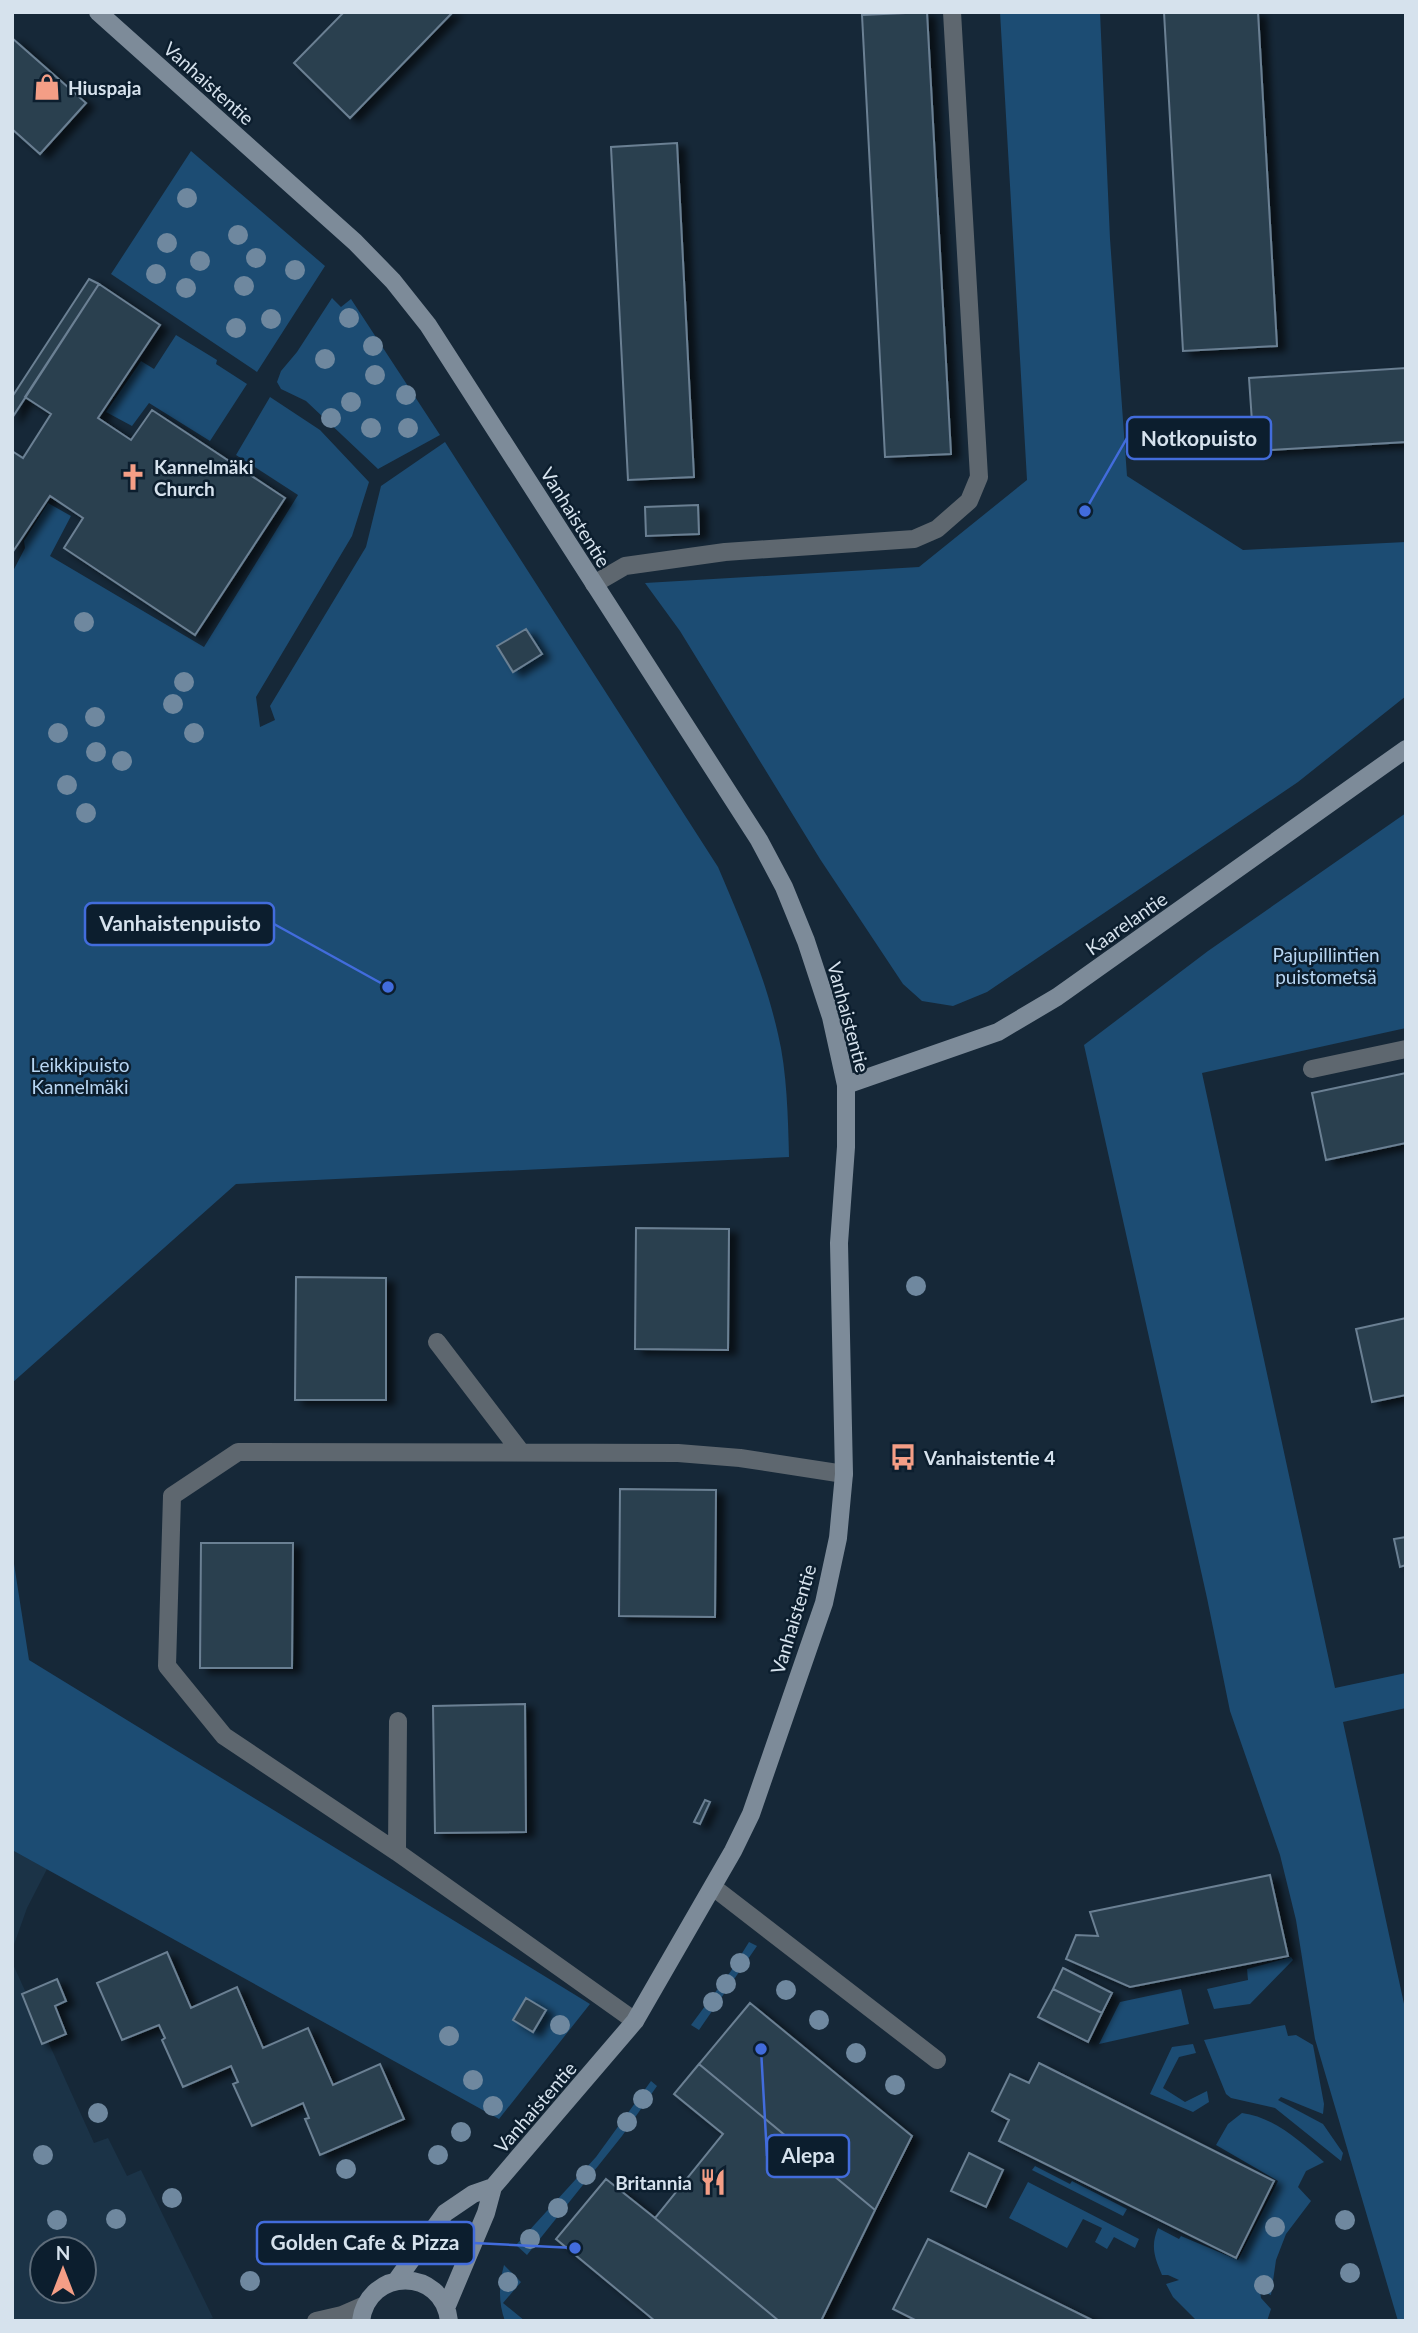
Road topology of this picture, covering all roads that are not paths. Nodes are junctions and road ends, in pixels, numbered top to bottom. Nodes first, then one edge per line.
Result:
1 (98, 12) edge
2 (952, 12) edge
3 (594, 584) junction
4 (1406, 749) edge
5 (1406, 1049) edge
6 (1312, 1069) dead end
7 (846, 1085) junction
8 (437, 1342) dead end
9 (522, 1452) junction
10 (844, 1474) junction
11 (398, 1721) dead end
12 (397, 1852) junction
13 (713, 1887) junction
14 (635, 2021) junction
15 (937, 2060) dead end
16 (493, 2187) junction
17 (396, 2281) junction
18 (363, 2313) edge
19 (448, 2314) edge
20 (316, 2321) edge

1 - 3 main road, Vanhaistentie
2 - 3 street
3 - 7 main road, Vanhaistentie
4 - 7 main road, Kaarelantie
5 - 6 street
7 - 10 main road, Vanhaistentie
8 - 9 street
9 - 10 street
9 - 12 street
10 - 13 main road, Vanhaistentie
11 - 12 street
12 - 14 street
13 - 14 main road, Vanhaistentie
13 - 15 street
14 - 16 main road, Vanhaistentie
16 - 17 main road, Vanhaistentie
16 - 19 main road, Vanhaistentie
17 - 18 main road, Vanhaistentie
17 - 19 main road
18 - 20 street

